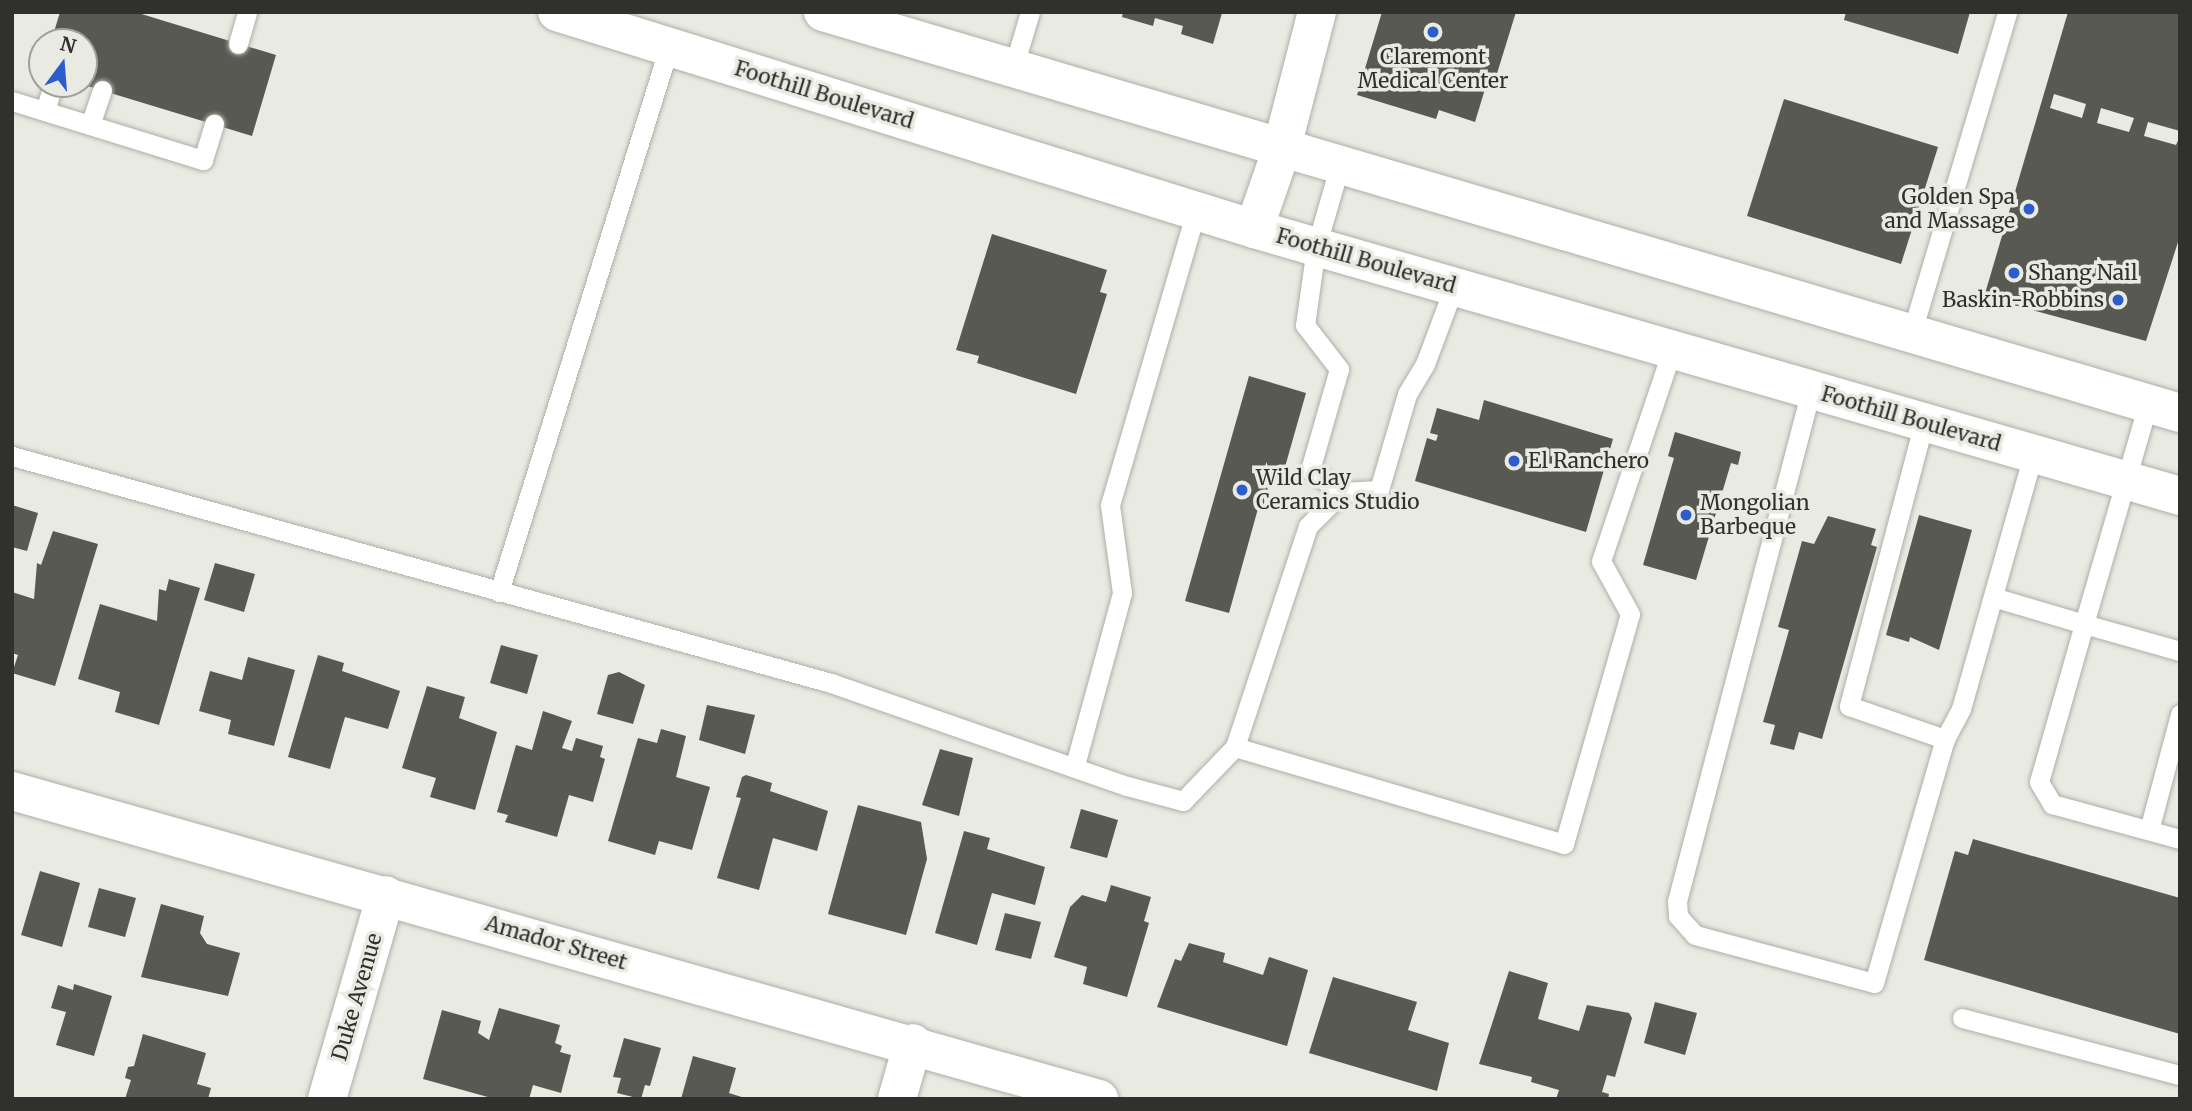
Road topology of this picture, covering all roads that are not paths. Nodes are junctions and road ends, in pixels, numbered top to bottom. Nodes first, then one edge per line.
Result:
1 (557, 12) edge
2 (823, 12) edge
3 (1030, 12) edge
4 (1317, 12) edge
5 (2007, 12) edge
6 (244, 13) edge
7 (238, 44) dead end
8 (669, 47) junction
9 (1013, 69) junction
10 (102, 90) dead end
11 (49, 98) edge
12 (12, 101) edge
13 (45, 111) junction
14 (214, 124) dead end
15 (90, 125) junction
16 (1281, 151) junction
17 (1339, 167) junction
18 (1196, 211) junction
19 (1254, 229) junction
20 (1316, 247) junction
21 (1454, 287) junction
22 (1911, 335) junction
23 (1672, 349) junction
24 (1811, 390) junction
25 (2164, 409) edge
26 (1924, 422) junction
27 (2033, 454) junction
28 (12, 456) edge
29 (2125, 481) junction
30 (1342, 492) junction
31 (2180, 496) edge
32 (499, 592) junction
33 (1993, 597) junction
34 (2084, 624) junction
35 (2180, 651) edge
36 (2180, 714) edge
37 (1945, 740) junction
38 (1235, 747) junction
39 (1075, 765) junction
40 (12, 791) edge
41 (2149, 831) junction
42 (2180, 839) edge
43 (386, 895) junction
44 (1962, 1018) dead end
45 (913, 1044) junction
46 (2180, 1075) edge
47 (327, 1099) edge
48 (897, 1099) edge
49 (1099, 1099) edge

1 - 8 main road, Foothill Boulevard
2 - 9 main road
3 - 9 lane
4 - 16 main road
5 - 22 lane
6 - 7 lane
8 - 18 main road, Foothill Boulevard
8 - 32 lane
9 - 16 main road
10 - 15 lane
11 - 13 lane
12 - 13 lane
13 - 15 lane
14 - 15 lane
16 - 17 main road
16 - 19 main road
17 - 20 lane
17 - 22 main road
18 - 19 main road, Foothill Boulevard
18 - 39 lane
19 - 20 main road, Foothill Boulevard
20 - 21 main road, Foothill Boulevard
20 - 30 lane
21 - 23 main road, Foothill Boulevard
21 - 30 lane
22 - 25 main road
23 - 24 main road, Foothill Boulevard
23 - 38 lane
24 - 26 main road, Foothill Boulevard
24 - 37 lane
25 - 29 lane
26 - 27 main road, Foothill Boulevard
26 - 37 lane
27 - 29 main road, Foothill Boulevard
27 - 33 lane
28 - 32 lane
29 - 31 main road, Foothill Boulevard
29 - 34 lane
30 - 38 lane
32 - 39 lane
33 - 34 lane
33 - 37 lane
34 - 35 lane
34 - 41 lane
36 - 41 lane
38 - 39 lane
40 - 43 main road, Amador Street
41 - 42 lane
43 - 45 main road, Amador Street
43 - 47 main road, Duke Avenue
44 - 46 lane
45 - 48 main road
45 - 49 main road, Amador Street

